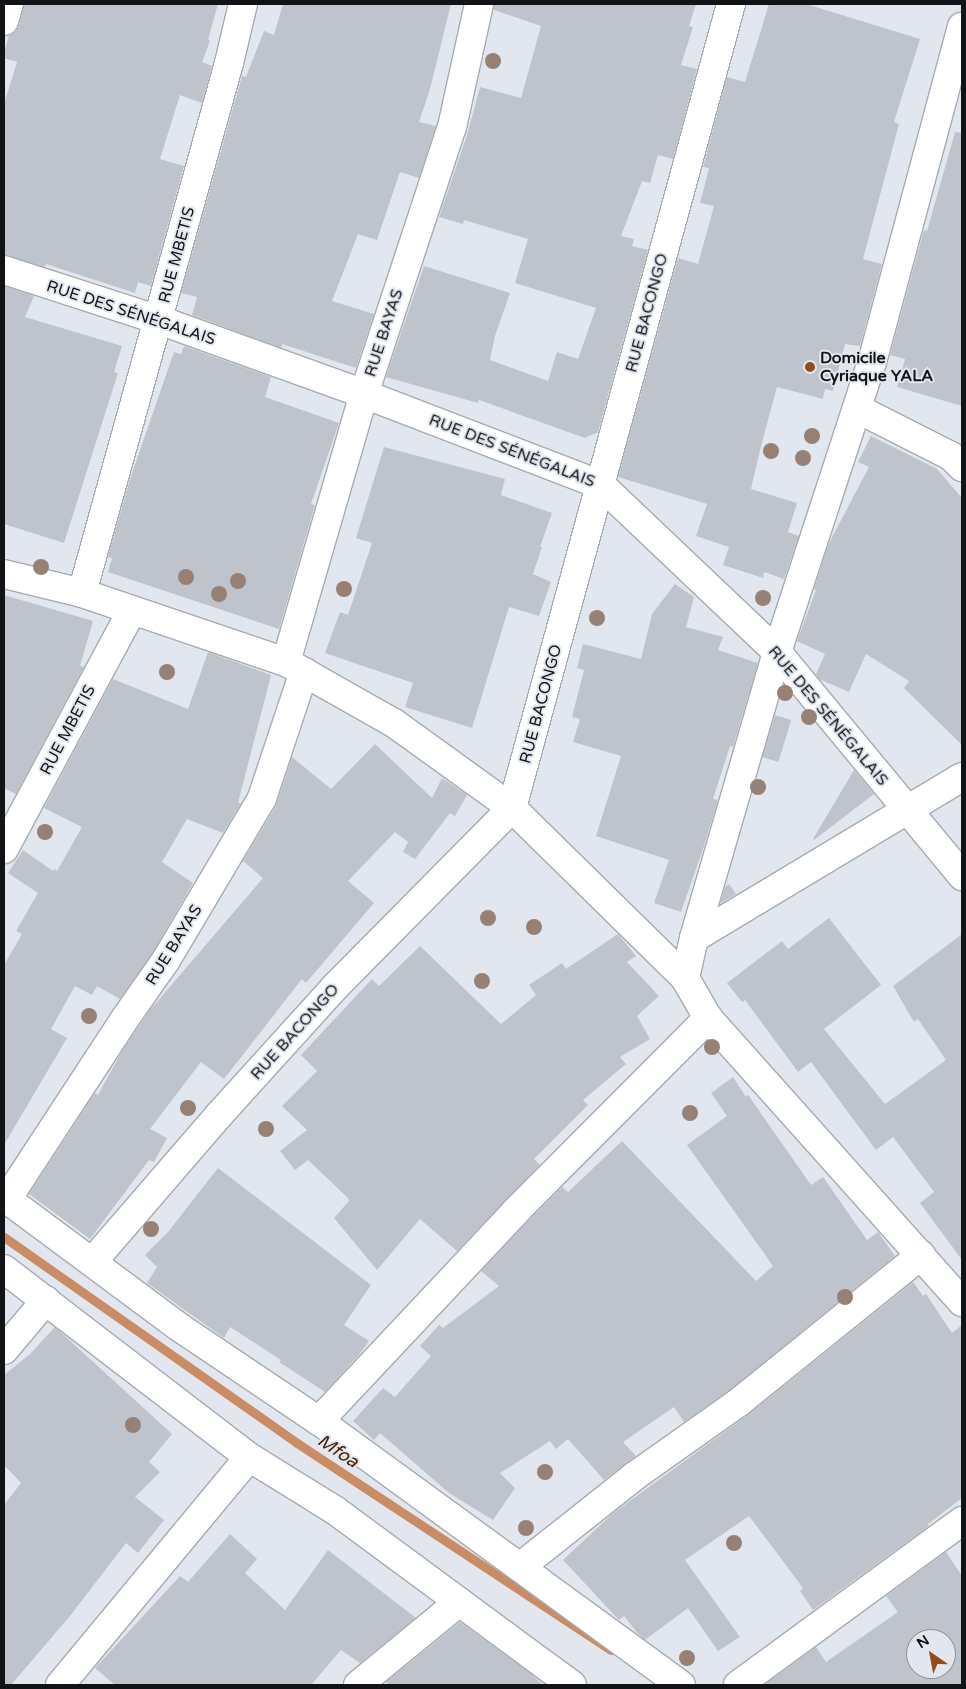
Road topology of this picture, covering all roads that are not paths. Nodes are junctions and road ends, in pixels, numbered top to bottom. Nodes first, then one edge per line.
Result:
1 (9, 4) edge
2 (243, 4) edge
3 (479, 4) edge
4 (732, 4) edge
5 (4, 21) edge
6 (962, 27) edge
7 (4, 270) edge
8 (159, 320) junction
9 (364, 394) junction
10 (858, 409) junction
11 (962, 467) edge
12 (601, 485) junction
13 (4, 574) edge
14 (82, 593) junction
15 (132, 610) junction
16 (777, 652) junction
17 (295, 667) junction
18 (962, 777) edge
19 (512, 808) junction
20 (905, 809) junction
21 (4, 849) edge
22 (962, 876) edge
23 (694, 938) junction
24 (685, 978) junction
25 (708, 1018) junction
26 (5, 1198) edge
27 (921, 1255) junction
28 (93, 1261) junction
29 (4, 1269) edge
30 (46, 1300) junction
31 (962, 1302) edge
32 (4, 1350) edge
33 (319, 1422) junction
34 (249, 1457) junction
35 (962, 1520) edge
36 (520, 1567) junction
37 (459, 1602) junction
38 (60, 1685) edge
39 (358, 1685) edge
40 (572, 1685) edge
41 (681, 1685) edge
42 (738, 1685) edge

1 - 5 street
2 - 8 street, RUE MBETIS
3 - 9 street, RUE BAYAS
4 - 12 street, RUE BACONGO
6 - 10 street
7 - 8 street, RUE DES SÉNÉGALAIS
8 - 9 street, RUE DES SÉNÉGALAIS
8 - 14 street, RUE MBETIS
9 - 12 street, RUE DES SÉNÉGALAIS
9 - 17 street, RUE BAYAS
10 - 11 street
10 - 16 street
12 - 16 street, RUE DES SÉNÉGALAIS
12 - 19 street, RUE BACONGO
13 - 14 street
14 - 15 street
15 - 17 street
15 - 21 street, RUE MBETIS
16 - 20 street, RUE DES SÉNÉGALAIS
16 - 23 street
17 - 19 street
17 - 26 street, RUE BAYAS
18 - 20 street
19 - 24 street
19 - 28 street, RUE BACONGO
20 - 22 street, RUE DES SÉNÉGALAIS
20 - 23 street
23 - 24 street
24 - 25 street
25 - 27 street
25 - 33 street
26 - 28 street
27 - 31 street
27 - 36 street
28 - 33 street
29 - 30 street
30 - 32 street
30 - 34 street
33 - 36 street
34 - 37 street
34 - 38 street
35 - 42 street
36 - 41 street
37 - 39 street
37 - 40 street

